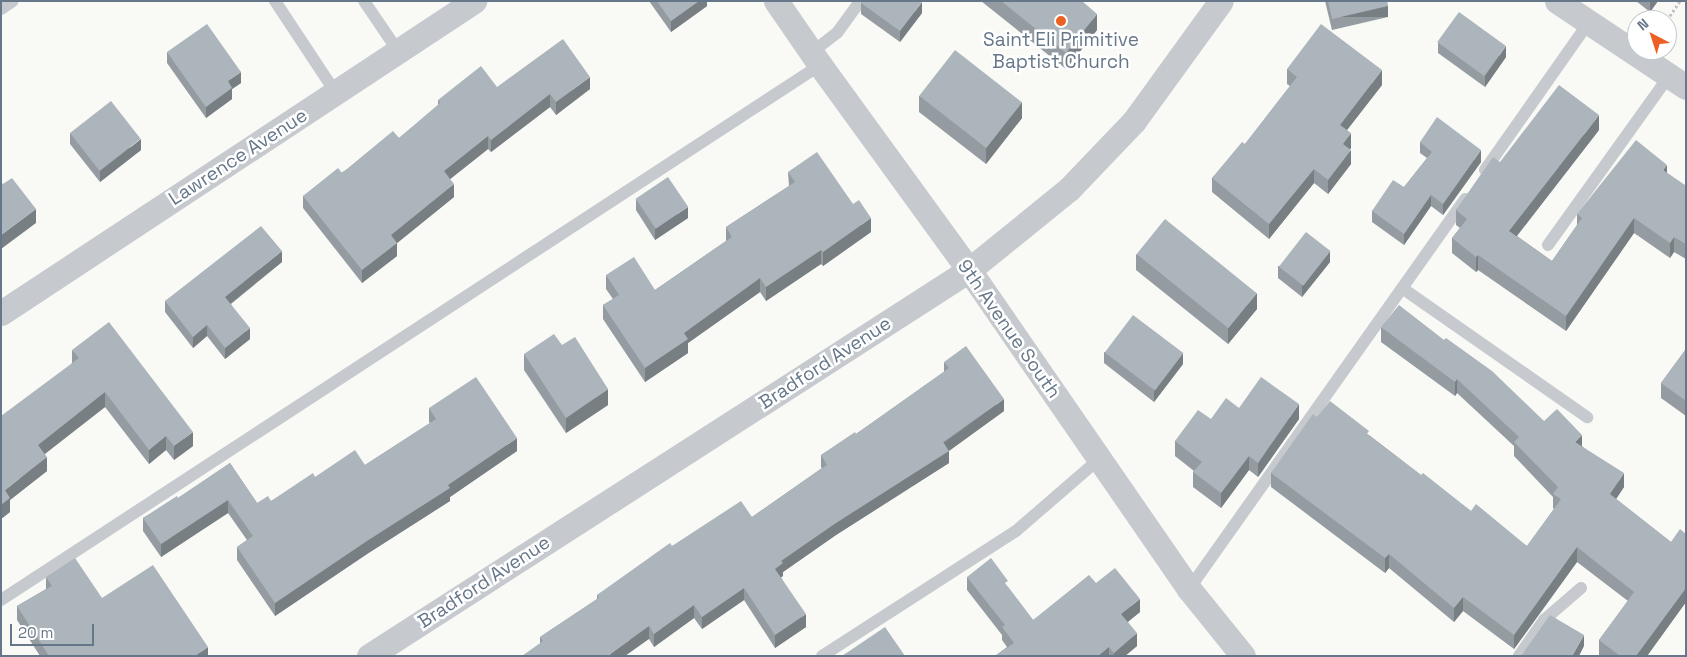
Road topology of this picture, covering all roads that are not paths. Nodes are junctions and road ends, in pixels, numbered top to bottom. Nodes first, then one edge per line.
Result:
1 (13, 1) edge
2 (275, 1) edge
3 (364, 1) edge
4 (474, 1) edge
5 (776, 1) edge
6 (860, 1) edge
7 (1221, 1) edge
8 (1558, 1) edge
9 (1, 9) edge
10 (1589, 22) junction
11 (398, 51) junction
12 (815, 59) junction
13 (1678, 82) edge
14 (336, 93) junction
15 (1548, 245) dead end
16 (969, 270) junction
17 (1402, 288) junction
18 (1, 313) edge
19 (1587, 417) dead end
20 (1099, 459) junction
21 (1581, 588) dead end
22 (1189, 589) junction
23 (1, 600) edge
24 (369, 656) edge
25 (822, 656) edge
26 (1243, 656) edge
27 (1519, 656) edge

1 - 9 lane
2 - 14 lane
3 - 11 lane
4 - 11 street, Lawrence Avenue
5 - 12 street, 9th Avenue South
6 - 12 lane
7 - 16 street, Bradford Avenue
8 - 10 street
10 - 13 street
10 - 17 lane
11 - 14 street, Lawrence Avenue
12 - 16 street, 9th Avenue South
12 - 23 lane
13 - 15 lane
14 - 18 street, Lawrence Avenue
16 - 20 street, 9th Avenue South
16 - 24 street, Bradford Avenue
17 - 19 lane
17 - 22 lane
20 - 22 street, 9th Avenue South
20 - 25 lane
21 - 27 lane
22 - 26 street, 9th Avenue South

